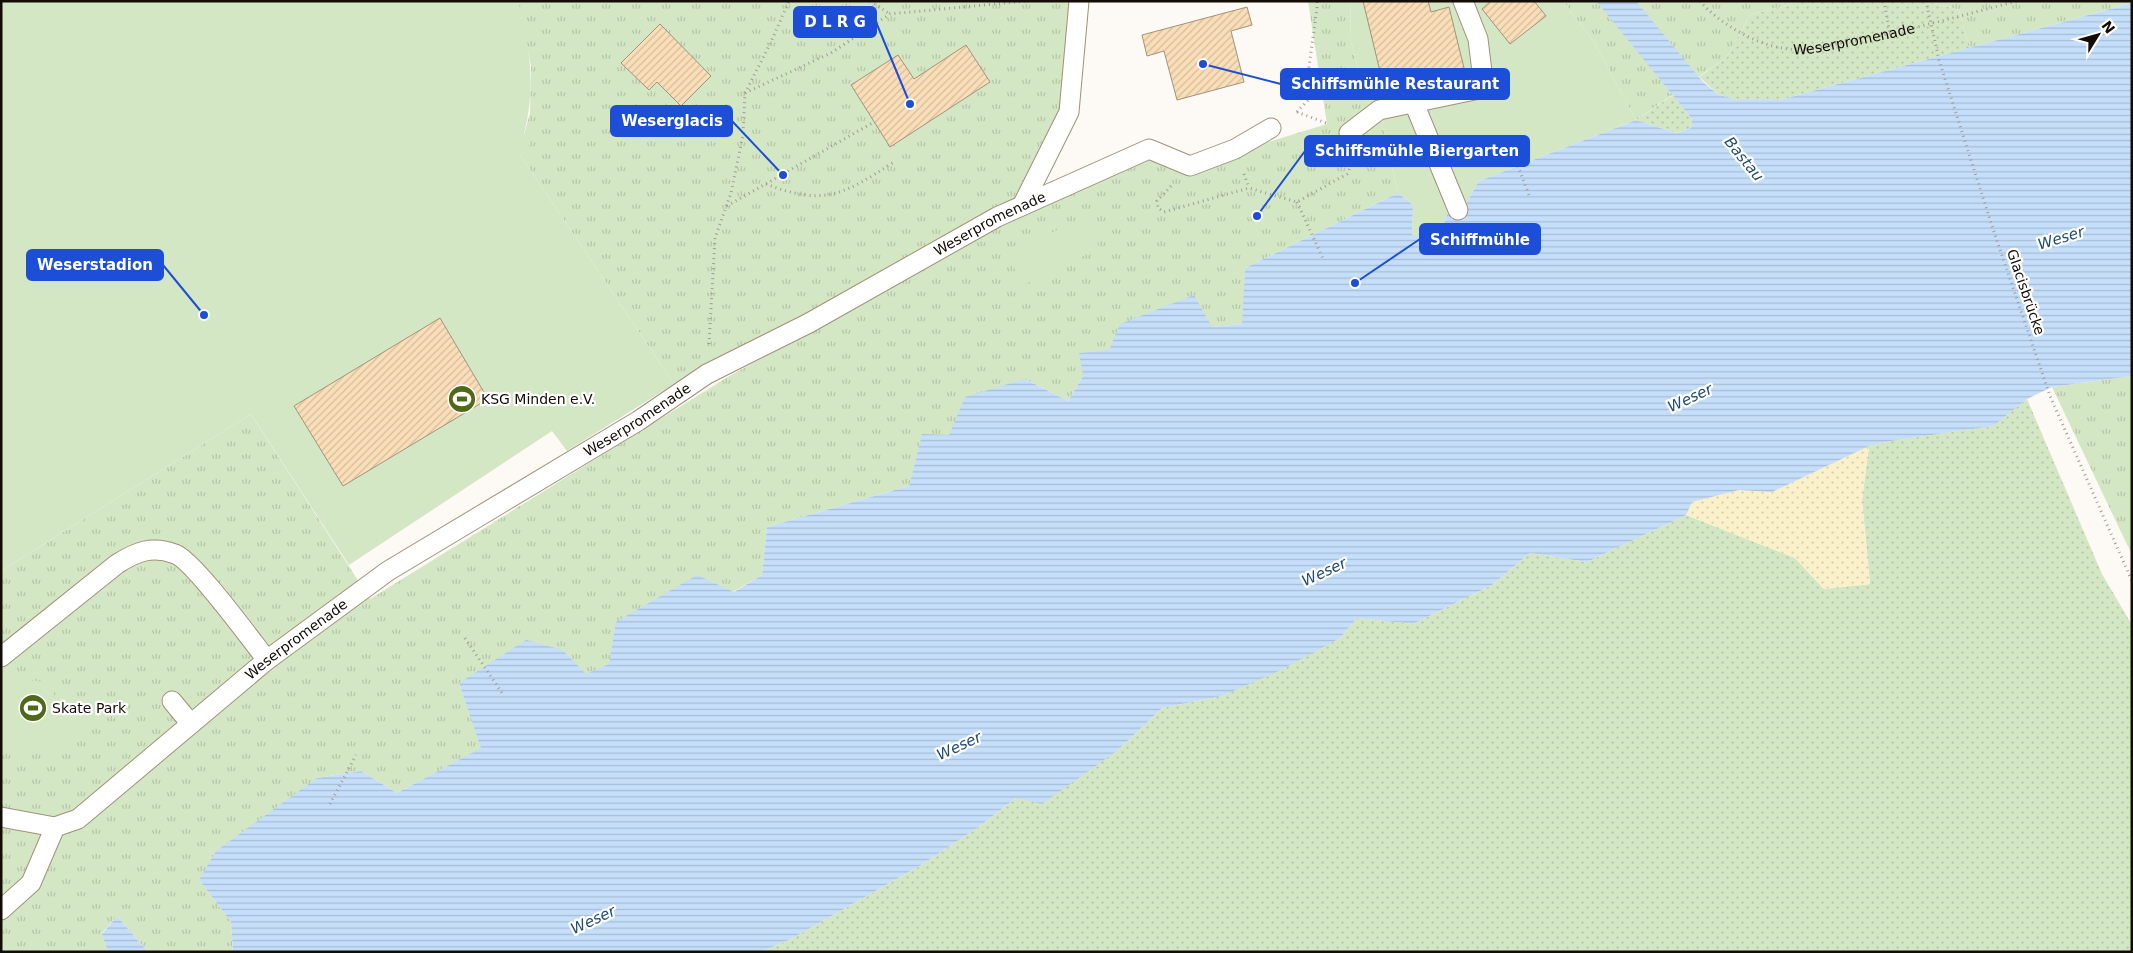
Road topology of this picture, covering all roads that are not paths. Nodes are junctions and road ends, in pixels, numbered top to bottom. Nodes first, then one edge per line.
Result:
1 (1079, 1) edge
2 (1463, 1) edge
3 (1414, 103) junction
4 (1271, 128) road end
5 (1349, 133) road end
6 (1023, 204) junction
7 (1458, 210) dead end
8 (1, 657) edge
9 (268, 660) junction
10 (172, 701) dead end
11 (191, 724) junction
12 (1, 817) edge
13 (54, 827) junction
14 (1, 910) edge

1 - 6 lane
2 - 3 lane
3 - 5 lane
3 - 7 lane
4 - 6 lane, Weserpromenade
6 - 9 lane, Weserpromenade
8 - 9 lane
9 - 11 lane, Weserpromenade
10 - 11 lane
11 - 13 lane, Weserpromenade
12 - 13 lane, Weserpromenade
13 - 14 lane

